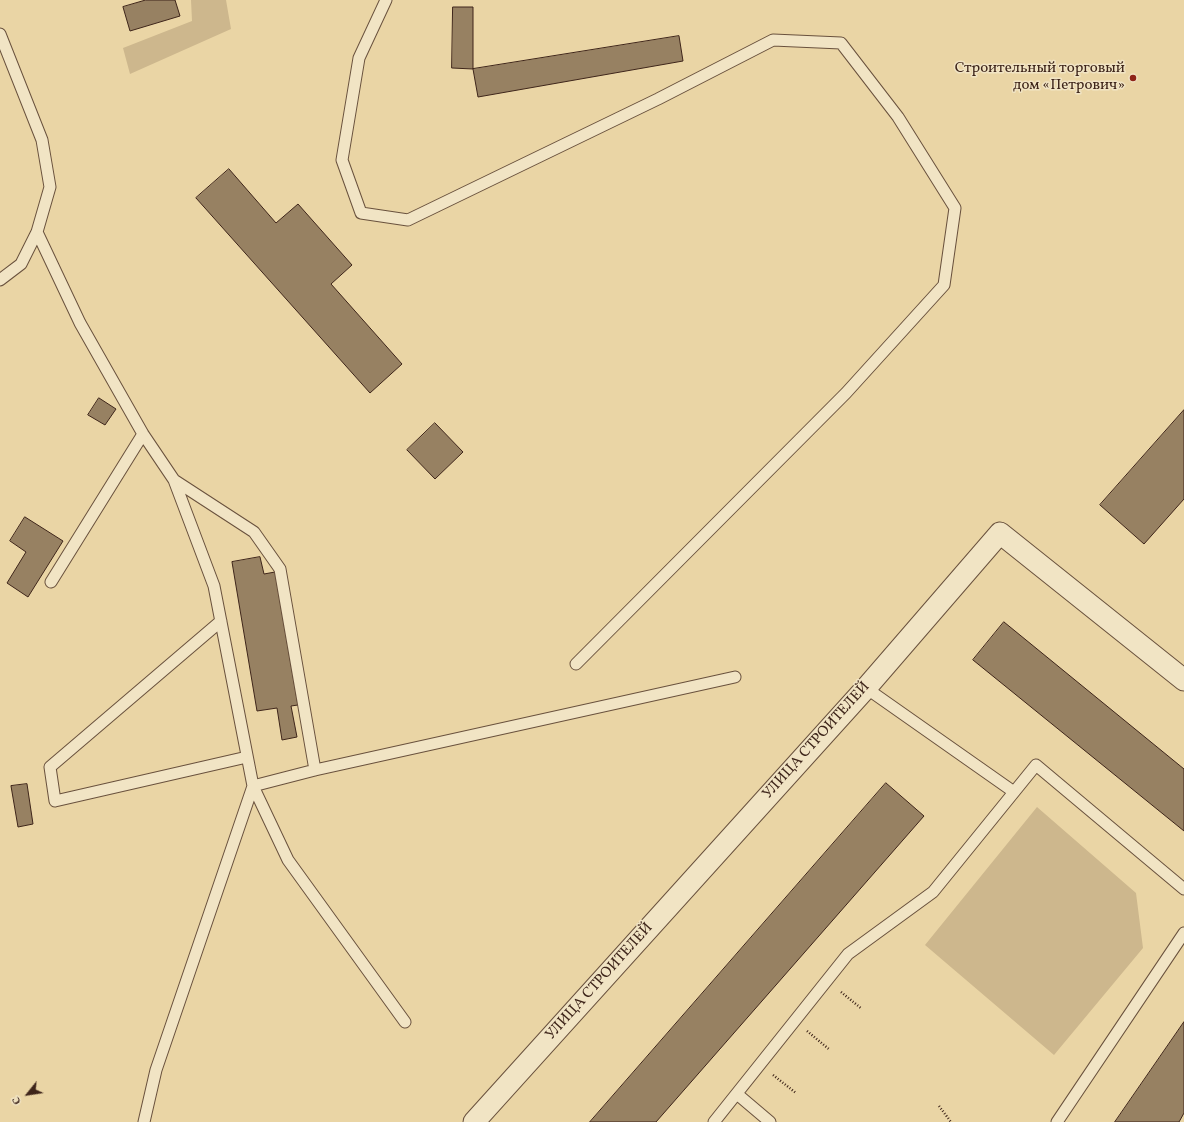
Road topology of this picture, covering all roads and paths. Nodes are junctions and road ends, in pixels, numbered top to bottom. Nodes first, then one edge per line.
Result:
1 (386, 0) edge
2 (0, 34) edge
3 (37, 232) junction
4 (0, 280) edge
5 (143, 434) junction
6 (174, 480) junction
7 (51, 582) dead end
8 (220, 620) junction
9 (576, 664) dead end
10 (735, 677) dead end
11 (1184, 680) edge
12 (866, 688) junction
13 (247, 757) junction
14 (315, 770) junction
15 (253, 786) junction
16 (1014, 792) junction
17 (1184, 889) edge
18 (1184, 933) edge
19 (827, 980) junction
20 (862, 1009) dead end
21 (405, 1022) dead end
22 (795, 1022) junction
23 (830, 1050) dead end
24 (760, 1065) junction
25 (796, 1093) dead end
26 (737, 1094) junction
27 (939, 1106) dead end
28 (144, 1122) edge
29 (474, 1122) edge
30 (714, 1122) edge
31 (770, 1122) edge
32 (951, 1122) edge
33 (1057, 1122) edge

1 - 9 lane
2 - 3 lane
3 - 4 lane
3 - 5 lane
5 - 6 lane
5 - 7 lane
6 - 8 lane
6 - 14 lane
8 - 13 lane
8 - 13 lane
10 - 14 lane
11 - 12 street, УЛИЦА СТРОИТЕЛЕЙ
12 - 16 lane
12 - 29 street, УЛИЦА СТРОИТЕЛЕЙ
13 - 15 lane
14 - 15 lane
15 - 21 lane
15 - 28 lane
16 - 17 lane
16 - 19 lane
18 - 33 lane
19 - 20 path
19 - 22 lane
22 - 23 path
22 - 24 lane
24 - 25 path
24 - 26 lane
26 - 30 lane
26 - 31 lane
27 - 32 path

